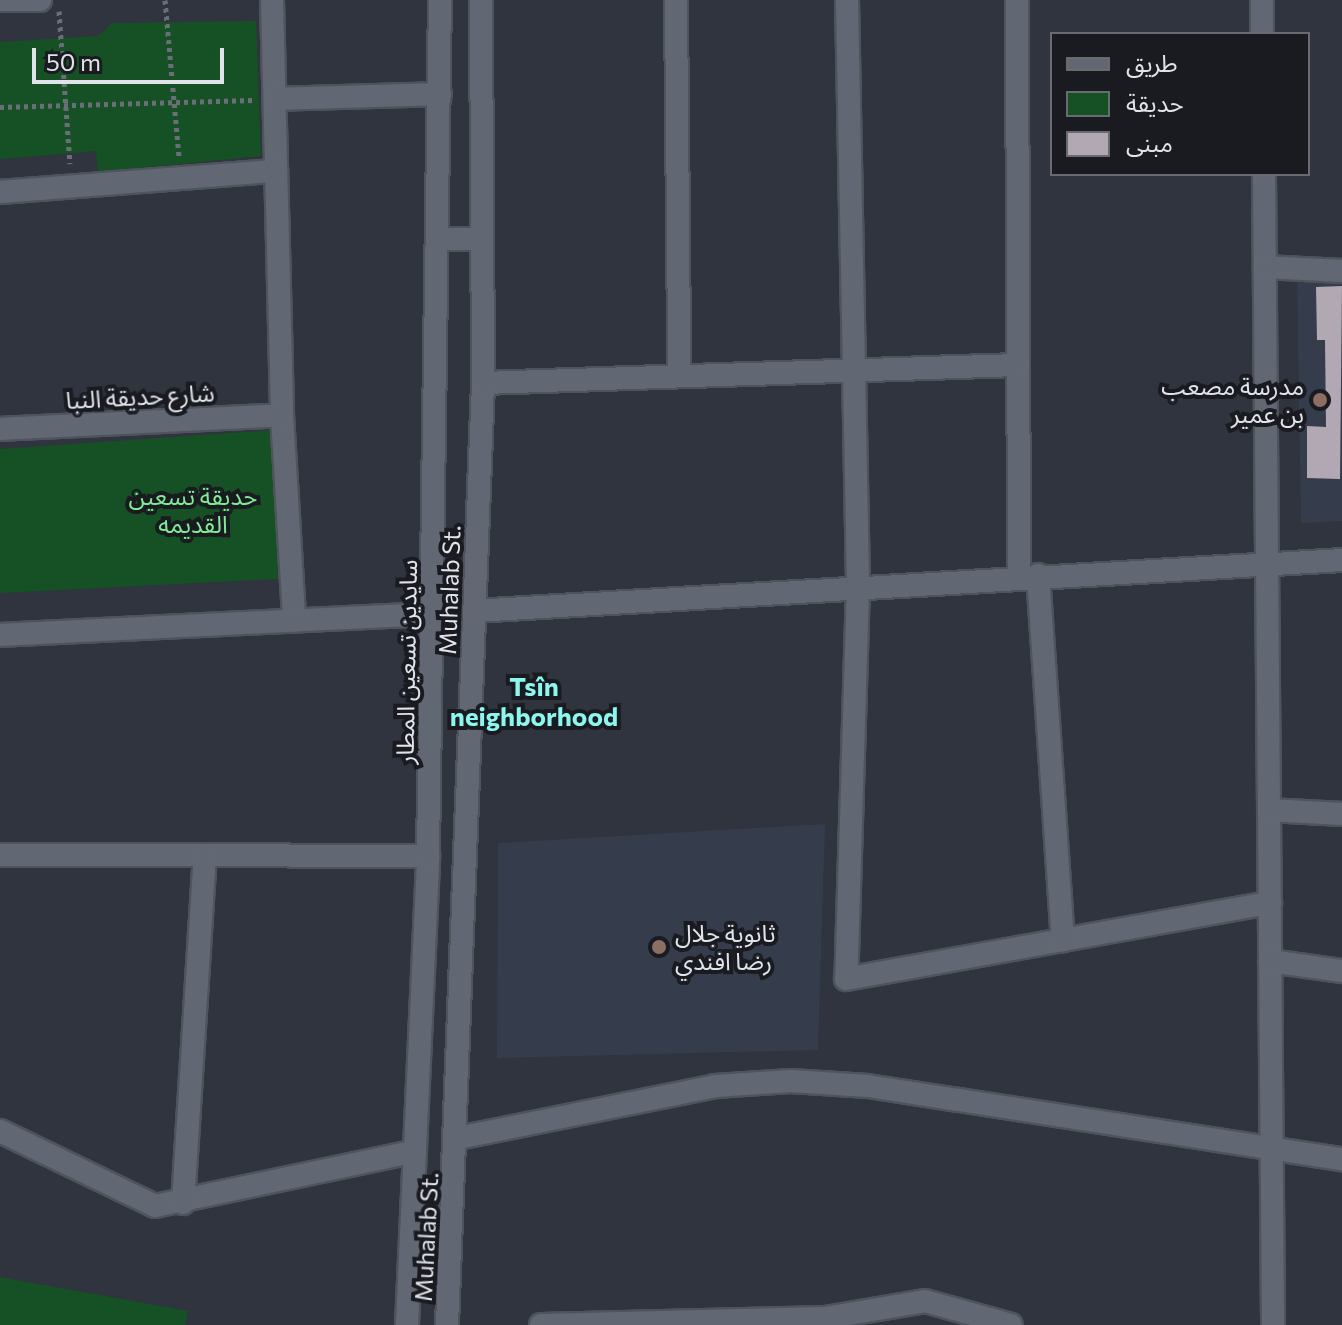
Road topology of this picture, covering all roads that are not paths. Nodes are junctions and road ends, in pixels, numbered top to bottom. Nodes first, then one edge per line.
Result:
1 (0, 0) edge
2 (40, 0) edge
3 (272, 0) edge
4 (440, 0) edge
5 (481, 0) edge
6 (676, 0) edge
7 (847, 0) edge
8 (1017, 0) edge
9 (1262, 0) edge
10 (1262, 32) edge
11 (440, 94) junction
12 (275, 99) junction
13 (276, 171) junction
14 (1264, 176) edge
15 (0, 192) edge
16 (438, 239) junction
17 (482, 239) junction
18 (1265, 267) junction
19 (1342, 271) edge
20 (1018, 365) junction
21 (854, 370) junction
22 (679, 376) junction
23 (483, 383) junction
24 (282, 415) junction
25 (0, 429) edge
26 (1342, 560) edge
27 (1268, 564) junction
28 (1028, 576) junction
29 (858, 586) junction
30 (474, 611) junction
31 (433, 614) junction
32 (294, 619) junction
33 (0, 635) edge
34 (1269, 810) junction
35 (1342, 814) edge
36 (0, 855) edge
37 (428, 856) junction
38 (205, 857) junction
39 (1270, 903) junction
40 (1063, 940) junction
41 (1270, 961) junction
42 (1342, 971) edge
43 (0, 1131) edge
44 (458, 1138) junction
45 (415, 1151) junction
46 (1271, 1152) junction
47 (1342, 1159) edge
48 (183, 1203) junction
49 (407, 1325) edge
50 (447, 1325) edge
51 (541, 1325) edge
52 (1011, 1325) edge
53 (1273, 1325) edge

1 - 2 street
3 - 12 street
4 - 11 street, سايدين تسعين المطار
5 - 17 street, Muhalab St.
6 - 22 street
7 - 21 street
8 - 20 street
9 - 10 street
11 - 12 street
11 - 16 street, سايدين تسعين المطار
12 - 13 street
13 - 15 street
13 - 24 street
14 - 18 street
16 - 17 street
16 - 31 street, سايدين تسعين المطار
17 - 23 street, Muhalab St.
18 - 19 street
18 - 27 street
20 - 21 street
20 - 28 street
21 - 22 street
21 - 29 street
22 - 23 street
23 - 30 street, Muhalab St.
24 - 25 street, شارع حديقة النبا
24 - 32 street
26 - 27 street
27 - 28 street
27 - 34 street
28 - 29 street
28 - 40 street
29 - 30 street
29 - 40 street
30 - 44 street, Muhalab St.
31 - 32 street
31 - 37 street, سايدين تسعين المطار
32 - 33 street
34 - 35 street
34 - 39 street
36 - 38 street
37 - 38 street
37 - 45 street, سايدين تسعين المطار
38 - 48 street
39 - 40 street
39 - 41 street
41 - 42 street
41 - 46 street
43 - 48 street
44 - 46 street
44 - 50 street, Muhalab St.
45 - 48 street
45 - 49 street, سايدين تسعين المطار
46 - 47 street
46 - 53 street
51 - 52 street

